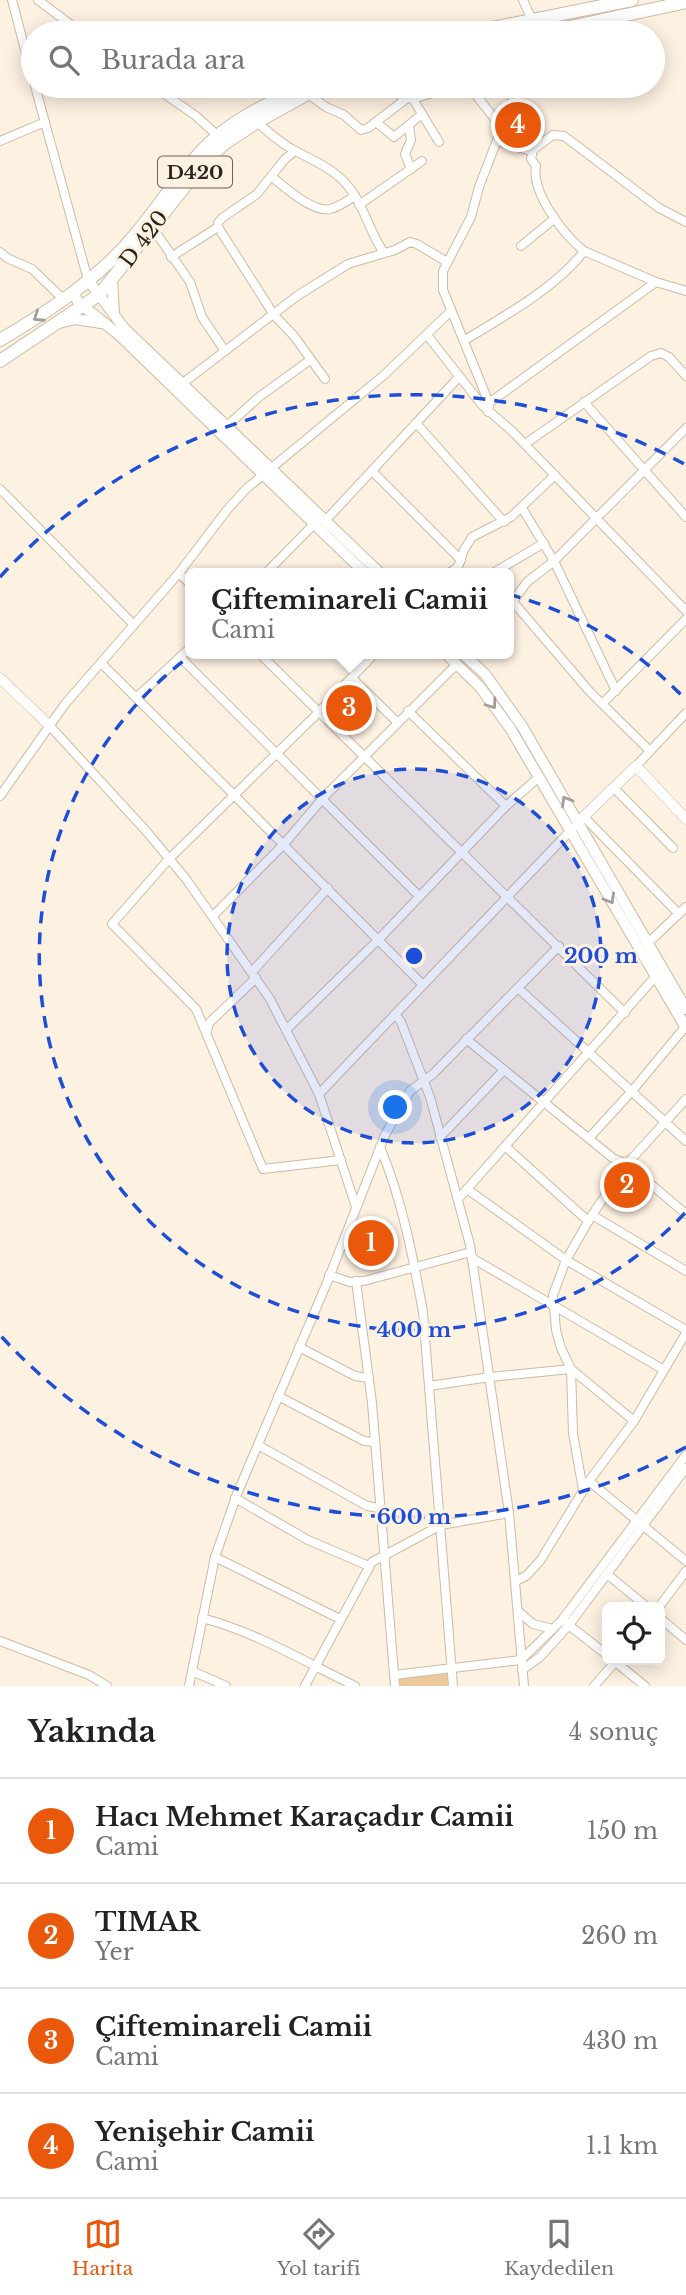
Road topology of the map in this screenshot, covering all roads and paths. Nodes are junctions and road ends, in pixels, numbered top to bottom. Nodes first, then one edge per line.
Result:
1 (12, 0) edge
2 (38, 0) edge
3 (523, 0) edge
4 (632, 0) edge
5 (686, 2) edge
6 (589, 4) edge
7 (66, 21) edge
8 (531, 21) edge
9 (548, 21) edge
10 (598, 21) edge
11 (21, 34) edge
12 (38, 98) edge
13 (170, 98) edge
14 (280, 98) edge
15 (294, 98) edge
16 (315, 98) edge
17 (413, 98) edge
18 (478, 98) edge
19 (513, 98) edge
20 (410, 99) junction
21 (422, 114) junction
22 (45, 122) junction
23 (257, 122) junction
24 (376, 122) junction
25 (409, 126) junction
26 (501, 127) junction
27 (218, 136) junction
28 (0, 141) edge
29 (497, 141) junction
30 (439, 142) dead end
31 (533, 150) junction
32 (295, 151) junction
33 (422, 161) dead end
34 (411, 169) junction
35 (272, 177) junction
36 (355, 195) junction
37 (359, 205) junction
38 (554, 219) junction
39 (686, 222) edge
40 (152, 227) junction
41 (218, 228) junction
42 (521, 246) dead end
43 (584, 251) junction
44 (0, 252) edge
45 (384, 253) junction
46 (171, 257) junction
47 (447, 262) junction
48 (88, 280) junction
49 (113, 280) junction
50 (656, 282) junction
51 (686, 291) edge
52 (100, 294) junction
53 (68, 296) junction
54 (84, 306) junction
55 (452, 311) junction
56 (274, 315) junction
57 (112, 321) junction
58 (59, 323) junction
59 (427, 335) junction
60 (0, 340) edge
61 (465, 340) junction
62 (225, 351) junction
63 (310, 360) junction
64 (0, 361) edge
65 (686, 376) edge
66 (459, 377) junction
67 (325, 379) dead end
68 (183, 383) junction
69 (584, 402) junction
70 (489, 407) junction
71 (416, 423) junction
72 (228, 425) junction
73 (686, 428) edge
74 (525, 444) junction
75 (643, 469) junction
76 (267, 470) junction
77 (372, 471) junction
78 (555, 475) junction
79 (0, 489) edge
80 (522, 508) junction
81 (686, 517) edge
82 (597, 518) junction
83 (320, 522) junction
84 (504, 522) junction
85 (544, 544) junction
86 (461, 560) junction
87 (554, 561) junction
88 (274, 568) edge
89 (361, 568) edge
90 (374, 568) edge
91 (456, 568) edge
92 (502, 568) edge
93 (179, 573) junction
94 (185, 579) edge
95 (514, 599) edge
96 (514, 608) edge
97 (686, 611) edge
98 (686, 619) edge
99 (134, 625) junction
100 (185, 653) edge
101 (180, 657) junction
102 (265, 659) edge
103 (362, 659) edge
104 (370, 659) edge
105 (461, 659) edge
106 (464, 659) edge
107 (466, 659) edge
108 (101, 663) junction
109 (366, 663) junction
110 (0, 678) edge
111 (352, 678) junction
112 (616, 691) junction
113 (136, 698) junction
114 (602, 704) junction
115 (408, 711) junction
116 (319, 712) junction
117 (686, 713) edge
118 (397, 722) junction
119 (49, 725) junction
120 (649, 751) junction
121 (277, 752) junction
122 (365, 757) junction
123 (636, 766) junction
124 (539, 777) junction
125 (614, 788) junction
126 (235, 795) junction
127 (0, 796) edge
128 (323, 798) junction
129 (506, 806) junction
130 (685, 817) edge
131 (578, 823) junction
132 (284, 844) junction
133 (673, 848) dead end
134 (461, 852) junction
135 (169, 859) junction
136 (328, 888) junction
137 (419, 897) junction
138 (506, 898) junction
139 (686, 907) edge
140 (679, 914) junction
141 (213, 916) junction
142 (379, 939) junction
143 (648, 943) junction
144 (559, 946) junction
145 (254, 975) junction
146 (656, 976) junction
147 (422, 984) junction
148 (517, 988) junction
149 (686, 1009) edge
150 (625, 1013) junction
151 (396, 1014) junction
152 (686, 1028) edge
153 (286, 1030) junction
154 (207, 1031) junction
155 (466, 1039) junction
156 (589, 1052) junction
157 (505, 1070) junction
158 (423, 1082) junction
159 (632, 1091) junction
160 (318, 1094) junction
161 (686, 1099) edge
162 (545, 1101) junction
163 (666, 1122) junction
164 (440, 1137) junction
165 (589, 1138) junction
166 (686, 1141) edge
167 (505, 1146) junction
168 (380, 1147) junction
169 (341, 1160) junction
170 (627, 1164) junction
171 (467, 1189) junction
172 (458, 1198) junction
173 (356, 1207) junction
174 (686, 1214) edge
175 (590, 1218) junction
176 (471, 1255) junction
177 (566, 1260) junction
178 (415, 1266) junction
179 (686, 1271) edge
180 (330, 1275) junction
181 (356, 1282) junction
182 (552, 1306) junction
183 (686, 1331) edge
184 (299, 1347) junction
185 (571, 1369) junction
186 (664, 1370) junction
187 (490, 1377) junction
188 (369, 1378) junction
189 (429, 1387) junction
190 (278, 1396) junction
191 (634, 1421) junction
192 (375, 1442) junction
193 (258, 1445) junction
194 (686, 1455) edge
195 (686, 1468) edge
196 (589, 1481) junction
197 (583, 1490) junction
198 (235, 1498) junction
199 (379, 1508) junction
200 (509, 1513) junction
201 (640, 1523) junction
202 (441, 1525) junction
203 (383, 1555) junction
204 (215, 1557) junction
205 (686, 1561) edge
206 (369, 1566) junction
207 (686, 1571) edge
208 (607, 1574) junction
209 (516, 1581) junction
210 (641, 1602) edge
211 (663, 1602) edge
212 (518, 1611) junction
213 (202, 1618) junction
214 (340, 1619) junction
215 (665, 1622) edge
216 (566, 1623) junction
217 (553, 1629) junction
218 (686, 1640) edge
219 (0, 1641) edge
220 (602, 1651) edge
221 (521, 1665) junction
222 (611, 1665) edge
223 (621, 1665) edge
224 (315, 1666) junction
225 (452, 1668) junction
226 (192, 1671) junction
227 (394, 1675) junction
228 (107, 1686) edge
229 (189, 1686) edge
230 (226, 1686) edge
231 (305, 1686) edge
232 (355, 1686) edge
233 (395, 1686) edge
234 (453, 1686) edge
235 (524, 1686) edge
236 (594, 1686) edge
237 (645, 1686) edge

1 - 11 street
2 - 7 street
3 - 8 street
4 - 6 highway
5 - 10 highway
6 - 9 highway
12 - 22 street
13 - 27 street
14 - 27 highway, D420
15 - 23 highway, D 420 / D420
16 - 24 street
17 - 20 street
18 - 26 street
19 - 26 street
20 - 21 street
20 - 24 street
21 - 25 street
21 - 30 street
22 - 28 street
22 - 48 street
23 - 32 street
23 - 40 highway, D 420 / D420
24 - 25 street
25 - 34 street
26 - 29 street
27 - 48 highway, D420
29 - 31 street
29 - 47 street
31 - 38 street
31 - 39 street
32 - 35 street
32 - 36 street
33 - 34 street
34 - 37 street
35 - 36 street
35 - 41 street
36 - 37 street
37 - 45 street
38 - 42 street
38 - 43 street
40 - 46 street
40 - 49 highway, D 420 / D420
41 - 46 street
41 - 56 street
43 - 50 street
43 - 61 street
44 - 53 street
45 - 47 street
45 - 56 street
46 - 62 street
47 - 55 street
48 - 52 main road
48 - 53 highway, D420
49 - 52 highway, D 420 / D420
49 - 57 main road
50 - 51 street
50 - 70 street
52 - 54 highway, D420
52 - 57 main road
53 - 54 main road
53 -> 60 highway, D420
54 - 57 main road
54 - 58 highway, D420
55 - 59 street
55 - 61 street
56 - 62 street
56 - 63 street
57 - 58 main road
57 - 68 main road
57 - 76 main road
58 - 64 highway, D420
59 - 66 street
59 - 76 street
61 - 70 street
62 - 68 street
63 - 67 street
63 - 72 street
65 - 69 street
66 - 70 street
66 - 71 street
68 - 72 main road
69 - 74 street
69 - 75 street
70 - 74 street
71 - 77 street
71 - 84 street
72 - 76 main road
73 - 75 street
74 - 78 street
75 - 81 street
75 - 82 street
76 - 83 main road
76 - 93 street
77 - 83 street
77 - 86 street
78 - 80 street
78 - 82 street
79 - 99 street
80 - 84 street
80 - 85 street
82 - 87 street
82 - 97 street
83 - 88 street
83 - 89 main road
83 - 90 main road
84 - 86 street
85 - 87 street
85 - 92 street
86 - 91 street
87 - 95 street
87 - 112 street
93 - 94 street
93 - 99 street
96 - 114 street
98 - 112 street
99 - 108 street
100 - 101 street
101 - 113 street
101 - 121 street
102 - 116 street
103 - 109 street
104 - 109 street
105 - 115 street
106 -> 124 main road
131 -> 107 main road
108 - 113 street
108 - 119 street
109 - 111 street
110 - 119 street
111 - 116 street
111 - 118 street
112 - 114 street
113 - 126 street
114 - 120 street
115 - 118 street
115 - 129 street
116 - 121 street
116 - 122 street
117 - 120 street
118 - 122 street
119 - 127 street
119 - 135 street
120 - 123 street
121 - 126 street
121 - 128 street
122 - 128 street
122 - 134 street
123 - 125 street
123 - 130 street
124 - 129 street
124 - 131 main road
125 - 131 street
125 - 133 street
126 - 132 street
126 - 135 street
128 - 132 street
128 - 137 street
129 - 134 street
131 - 138 street
131 - 140 street
131 - 143 main road
131 -> 146 main road
132 - 136 street
132 - 141 street
134 - 137 street
134 - 138 street
135 - 141 street
135 - 154 street
136 - 142 street
136 - 145 street
137 - 142 street
138 - 144 street
138 - 147 street
139 - 140 street
140 - 143 street
141 - 145 street
142 - 147 street
142 - 153 street
143 - 149 main road
144 - 148 street
144 - 150 street
145 - 153 street
145 - 154 street
146 - 150 street
146 - 152 main road
147 - 151 street
148 - 155 street
148 - 156 street
150 - 156 street
151 - 158 street
151 - 160 street
152 - 159 street
153 - 160 street
154 - 169 street
155 - 157 street
155 - 158 street
156 - 159 street
156 - 162 street
157 - 162 street
157 - 164 street
158 - 164 street
158 - 168 street
159 - 163 street
159 - 165 street
160 - 169 street
161 - 163 street
162 - 165 street
162 - 167 street
163 - 166 street
163 - 170 street
164 - 172 street
165 - 170 street
167 - 171 street
167 - 175 street
168 - 173 street
168 - 178 street
169 - 173 street
170 - 174 street
170 - 175 street
171 - 172 street
171 - 177 street
172 - 176 street
173 - 180 street
175 - 177 street
175 - 179 street
176 - 178 street
176 - 182 street
176 - 187 street
177 - 182 street
177 - 183 street
178 - 181 street
178 - 189 street
180 - 181 street
180 - 184 street
181 - 188 street
182 - 185 street
182 - 186 street
183 - 186 street
184 - 188 street
184 - 190 street
185 - 187 street
185 - 191 street
185 - 197 street
186 - 191 street
187 - 189 street
187 - 200 street
188 - 192 street
189 - 202 street
190 - 192 street
190 - 193 street
191 - 196 street
192 - 199 street
193 - 198 street
193 - 199 street
194 - 201 street
195 - 201 street
196 - 197 street
196 - 201 street
197 - 209 street
198 - 204 street
198 - 206 street
199 - 203 street
200 - 202 street
200 - 209 street
201 - 205 street
201 - 208 street
201 - 216 street
202 - 203 street
202 - 225 street
203 - 206 street
203 - 227 street
204 - 213 street
204 - 214 street
206 - 214 street
207 - 211 street
208 - 210 street
208 - 216 street
209 - 212 street
212 - 217 street
212 - 221 street
213 - 224 street
213 - 226 street
214 - 224 street
215 - 218 street
216 - 217 street
216 - 220 street
216 - 221 street
217 - 221 street
219 - 228 street
221 - 225 street
221 - 235 street
222 - 236 street
223 - 237 street
224 - 231 street
224 - 232 street
225 - 227 street
225 - 234 street
226 - 229 street
226 - 230 street
227 - 233 street

